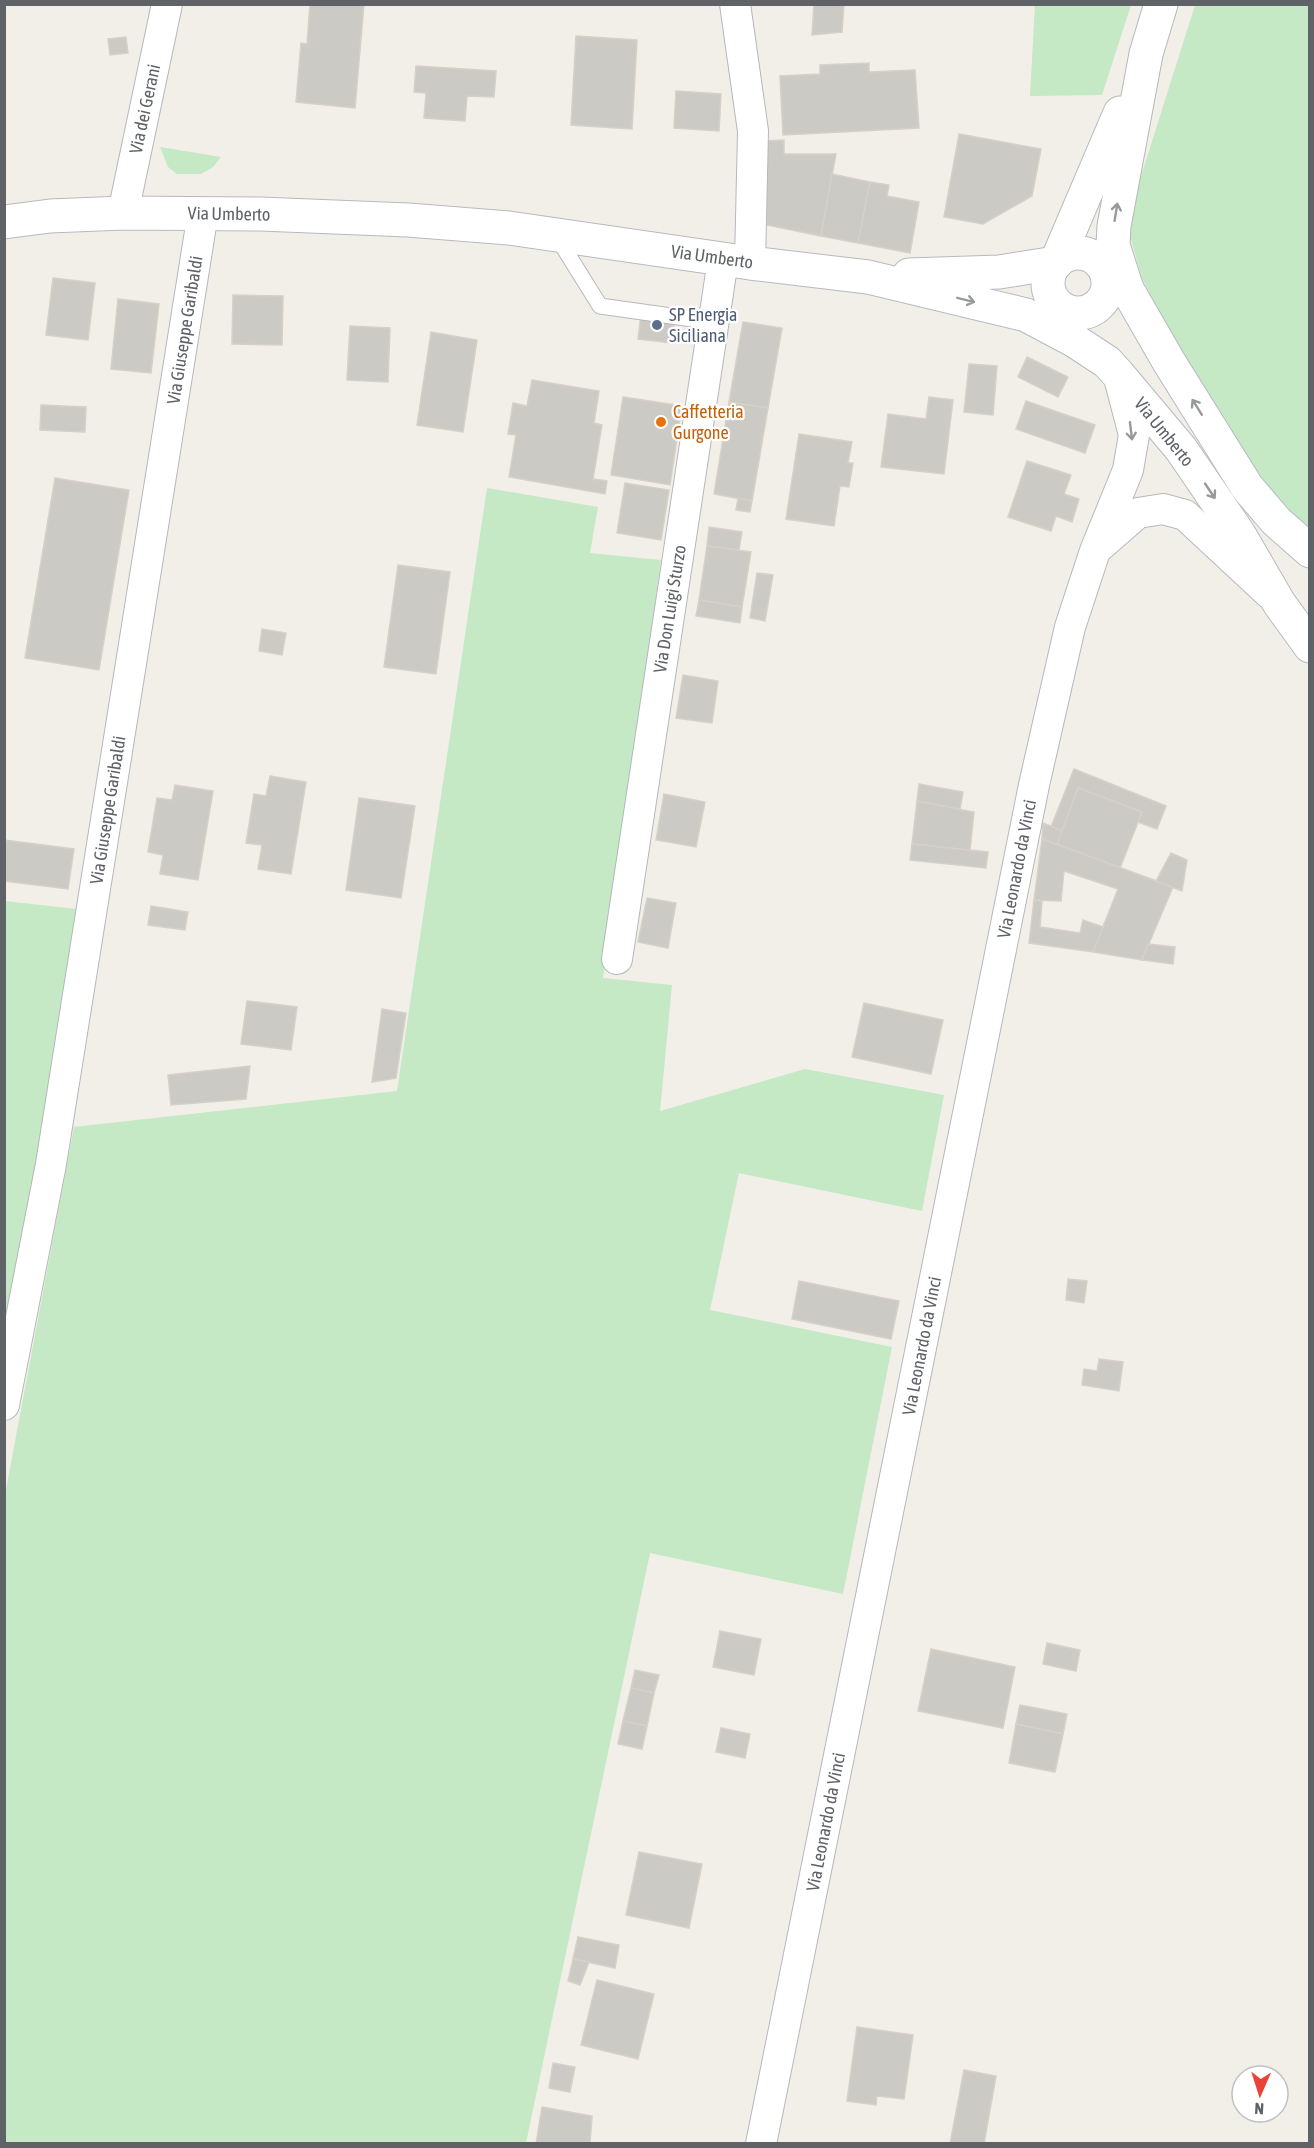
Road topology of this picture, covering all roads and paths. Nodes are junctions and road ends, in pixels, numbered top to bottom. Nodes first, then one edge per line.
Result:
1 (167, 4) edge
2 (735, 4) edge
3 (1161, 4) edge
4 (1146, 54) junction
5 (123, 213) junction
6 (203, 213) junction
7 (4, 222) edge
8 (555, 235) junction
9 (736, 261) junction
10 (1056, 263) junction
11 (1112, 271) junction
12 (868, 277) junction
13 (1072, 311) junction
14 (1026, 315) junction
15 (714, 322) junction
16 (1112, 368) junction
17 (1095, 551) junction
18 (1310, 551) edge
19 (1279, 603) junction
20 (1310, 646) edge
21 (617, 959) dead end
22 (4, 1405) edge
23 (761, 2144) edge

1 - 5 street, Via dei Gerani
2 - 9 street, Via Don Luigi Sturzo
3 - 4 main road
4 - 10 main road
11 -> 4 main road
5 - 6 main road, Via Umberto
5 - 7 main road, Via Umberto
6 - 8 main road, Via Umberto
6 - 22 street, Via Giuseppe Garibaldi
8 - 9 main road, Via Umberto
8 - 15 lane
9 - 12 main road, Via Umberto
9 - 15 street, Via Don Luigi Sturzo
10 - 11 main road
10 - 12 main road
10 - 13 main road
11 - 13 main road
18 -> 11 main road, Via Umberto
12 -> 14 main road, Via Umberto
13 - 14 main road
13 - 16 main road
14 - 16 main road, Via Umberto
15 - 21 street, Via Don Luigi Sturzo
16 -> 17 street, Via Leonardo da Vinci
16 -> 19 main road, Via Umberto
17 - 19 street
17 - 23 street, Via Leonardo da Vinci
19 - 20 main road, Via Umberto

